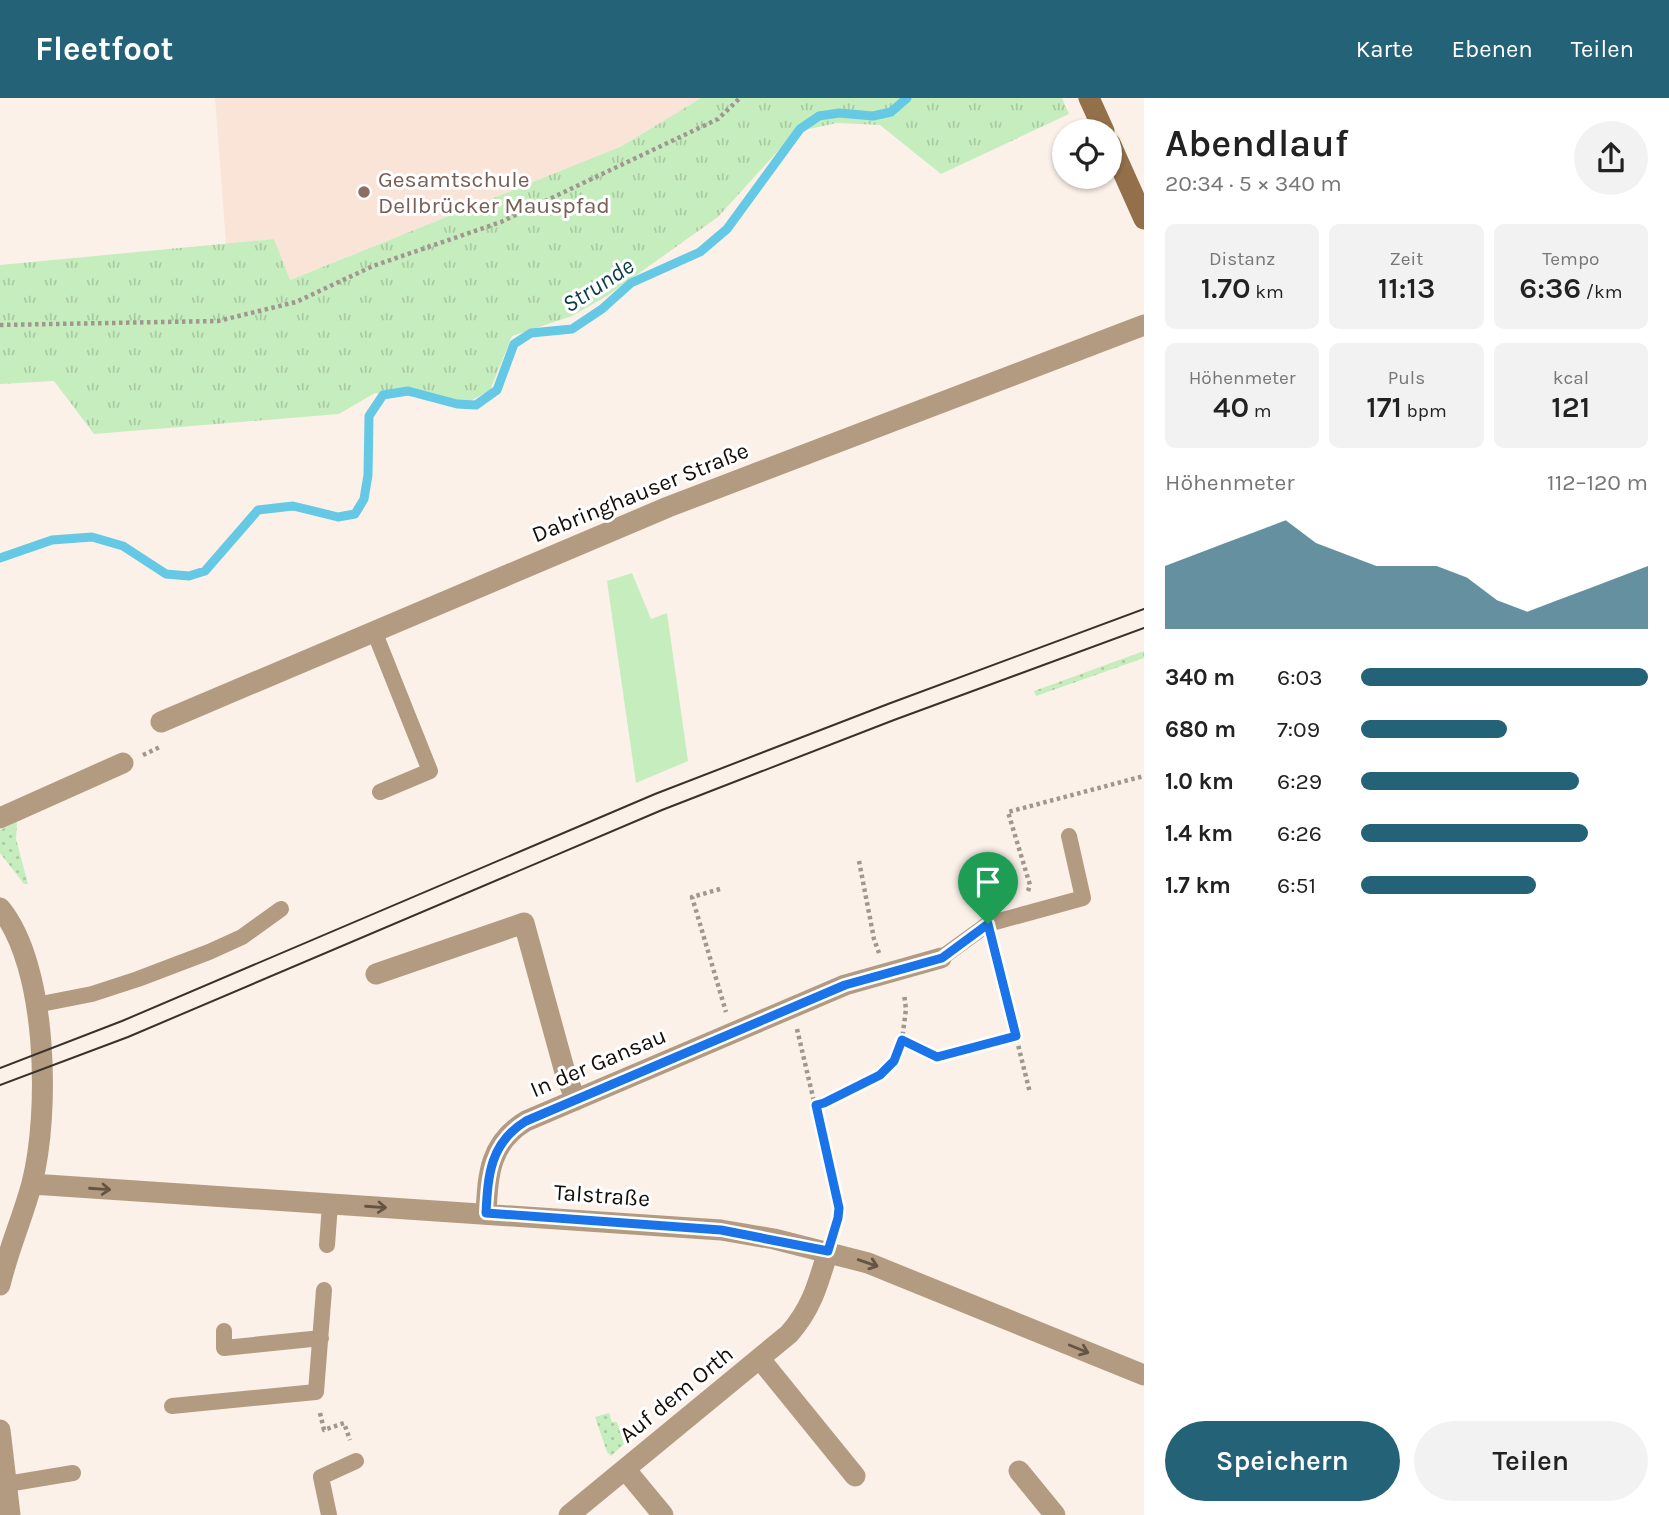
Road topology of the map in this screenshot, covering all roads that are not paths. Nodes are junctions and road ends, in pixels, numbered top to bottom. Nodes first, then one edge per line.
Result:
1 (1089, 98) edge
2 (1099, 119) edge
3 (1122, 170) edge
4 (1144, 219) edge
5 (1144, 325) edge
6 (374, 631) junction
7 (161, 722) road end
8 (122, 763) road end
9 (380, 792) dead end
10 (0, 818) edge
11 (1069, 836) dead end
12 (0, 908) edge
13 (281, 909) dead end
14 (942, 958) joint
15 (376, 974) dead end
16 (36, 1005) junction
17 (576, 1100) junction
18 (32, 1184) junction
19 (330, 1204) junction
20 (486, 1213) junction
21 (327, 1245) dead end
22 (828, 1251) junction
23 (3, 1257) edge
24 (0, 1285) edge
25 (324, 1290) dead end
26 (224, 1331) dead end
27 (321, 1338) junction
28 (760, 1359) junction
29 (1144, 1375) edge
30 (172, 1406) dead end
31 (0, 1430) edge
32 (356, 1461) road end
33 (625, 1469) junction
34 (1019, 1471) dead end
35 (73, 1473) dead end
36 (855, 1476) dead end
37 (7, 1484) junction
38 (10, 1515) edge
39 (329, 1515) edge
40 (569, 1515) edge
41 (663, 1515) edge
42 (1055, 1515) edge

1 - 2 main road
3 - 4 main road
5 - 6 street, Dabringhauser Straße
6 - 7 street, Dabringhauser Straße
6 - 9 lane
8 - 10 street
11 - 14 lane
12 - 16 street
13 - 16 lane
14 - 17 street, In der Gansau
15 - 17 street
16 - 18 street
17 - 20 street, In der Gansau
18 -> 19 street, Talstraße
18 - 23 street
19 -> 20 street, Talstraße
19 - 21 lane
20 - 22 street, Talstraße
22 - 28 street, Auf dem Orth
22 -> 29 street, Talstraße
23 - 24 street
25 - 27 lane
26 - 27 lane
27 - 30 lane
28 - 33 street, Auf dem Orth
28 - 36 street, Auf dem Orth
31 - 37 street
32 - 39 lane
33 - 40 street, Auf dem Orth
33 - 41 street, Auf dem Orth
34 - 42 street
35 - 37 lane
37 - 38 street

